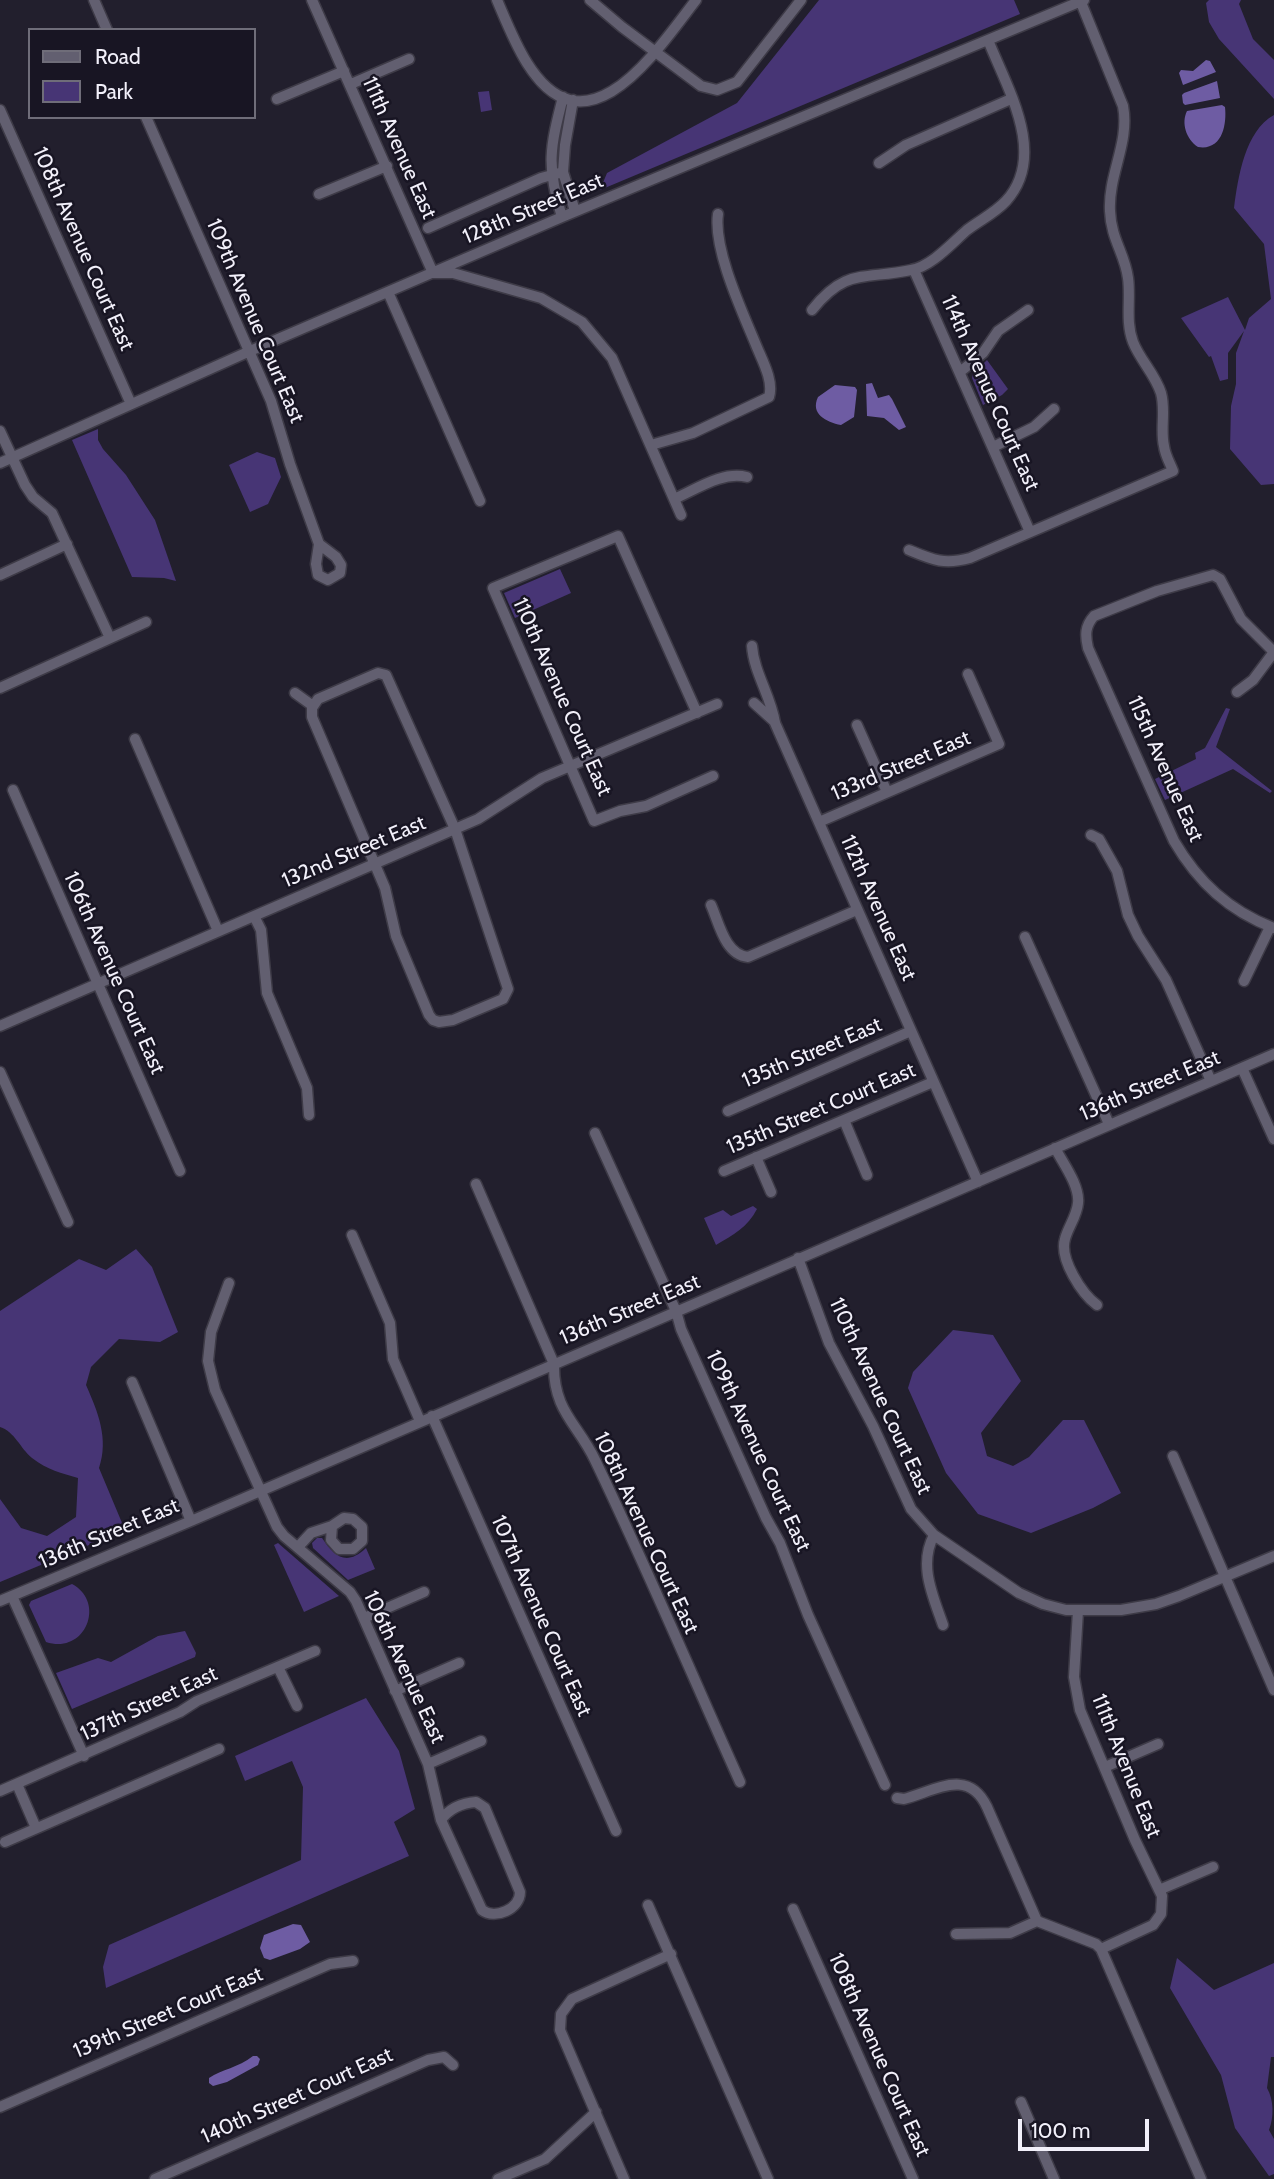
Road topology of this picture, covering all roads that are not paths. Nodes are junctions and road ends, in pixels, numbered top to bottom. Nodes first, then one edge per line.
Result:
1 (94, 0) edge
2 (312, 0) edge
3 (497, 0) edge
4 (590, 0) edge
5 (696, 0) edge
6 (802, 0) edge
7 (1082, 0) edge
8 (106, 28) edge
9 (988, 40) junction
10 (656, 52) junction
11 (409, 59) dead end
12 (344, 71) junction
13 (351, 85) junction
14 (277, 99) dead end
15 (568, 99) junction
16 (1012, 99) junction
17 (0, 110) edge
18 (147, 119) edge
19 (879, 163) dead end
20 (387, 166) junction
21 (563, 172) junction
22 (551, 174) junction
23 (319, 194) dead end
24 (575, 211) junction
25 (718, 214) dead end
26 (562, 217) junction
27 (428, 228) dead end
28 (914, 270) junction
29 (433, 273) junction
30 (388, 292) junction
31 (812, 310) dead end
32 (1028, 310) dead end
33 (250, 351) junction
34 (960, 372) junction
35 (131, 404) junction
36 (1054, 409) dead end
37 (0, 431) edge
38 (651, 445) junction
39 (993, 447) junction
40 (12, 457) junction
41 (0, 463) edge
42 (747, 477) dead end
43 (674, 499) junction
44 (480, 501) dead end
45 (681, 515) dead end
46 (1030, 532) junction
47 (67, 544) junction
48 (319, 544) dead end
49 (909, 550) dead end
50 (0, 575) edge
51 (146, 622) dead end
52 (110, 638) junction
53 (752, 646) dead end
54 (1274, 652) edge
55 (968, 674) dead end
56 (0, 688) edge
57 (1237, 692) dead end
58 (295, 693) dead end
59 (754, 703) dead end
60 (718, 704) dead end
61 (313, 706) junction
62 (697, 713) junction
63 (775, 723) junction
64 (857, 725) dead end
65 (135, 739) dead end
66 (572, 766) junction
67 (713, 776) dead end
68 (13, 790) dead end
69 (887, 793) junction
70 (818, 822) junction
71 (455, 829) junction
72 (1091, 835) dead end
73 (374, 864) junction
74 (711, 905) dead end
75 (857, 910) junction
76 (254, 916) junction
77 (1272, 927) edge
78 (218, 931) junction
79 (1025, 937) dead end
80 (1244, 981) dead end
81 (98, 983) junction
82 (0, 1026) edge
83 (911, 1031) junction
84 (1274, 1054) edge
85 (1242, 1068) junction
86 (0, 1072) edge
87 (1211, 1081) junction
88 (933, 1082) junction
89 (728, 1111) dead end
90 (309, 1115) dead end
91 (844, 1120) junction
92 (1109, 1124) junction
93 (596, 1133) dead end
94 (1274, 1139) edge
95 (1055, 1148) junction
96 (756, 1157) junction
97 (180, 1171) dead end
98 (724, 1171) dead end
99 (867, 1175) dead end
100 (978, 1182) junction
101 (476, 1184) dead end
102 (771, 1192) dead end
103 (68, 1222) dead end
104 (352, 1235) dead end
105 (798, 1258) junction
106 (229, 1283) dead end
107 (1097, 1305) dead end
108 (676, 1311) junction
109 (554, 1364) junction
110 (132, 1382) dead end
111 (432, 1416) junction
112 (420, 1421) junction
113 (1173, 1456) dead end
114 (261, 1491) junction
115 (191, 1521) junction
116 (332, 1526) dead end
117 (934, 1535) junction
118 (298, 1547) junction
119 (1274, 1556) edge
120 (1225, 1577) junction
121 (424, 1592) dead end
122 (12, 1596) junction
123 (0, 1601) edge
124 (1078, 1611) junction
125 (364, 1618) junction
126 (943, 1625) dead end
127 (314, 1651) dead end
128 (459, 1663) dead end
129 (278, 1667) junction
130 (1274, 1690) edge
131 (395, 1691) junction
132 (296, 1706) dead end
133 (481, 1741) dead end
134 (1158, 1744) dead end
135 (219, 1749) dead end
136 (84, 1756) junction
137 (428, 1764) junction
138 (1105, 1767) junction
139 (740, 1782) dead end
140 (17, 1784) junction
141 (885, 1785) dead end
142 (0, 1791) edge
143 (897, 1798) dead end
144 (441, 1820) junction
145 (36, 1828) junction
146 (616, 1831) dead end
147 (5, 1842) dead end
148 (1213, 1867) dead end
149 (1159, 1891) junction
150 (649, 1905) dead end
151 (793, 1909) dead end
152 (1037, 1921) junction
153 (956, 1934) dead end
154 (1101, 1949) junction
155 (671, 1954) junction
156 (353, 1961) dead end
157 (453, 2065) dead end
158 (1021, 2102) dead end
159 (0, 2107) edge
160 (596, 2112) junction
161 (155, 2179) edge
162 (498, 2179) edge
163 (624, 2179) edge
164 (768, 2179) edge
165 (913, 2179) edge
166 (1054, 2179) edge
167 (1201, 2179) edge

1 - 8 street
2 - 12 street, 111th Avenue East
3 - 15 street
4 - 10 street
5 - 10 street
6 - 10 street
7 - 9 street, 128th Street East
7 - 46 street
9 - 16 street
9 - 24 street, 128th Street East
10 - 15 street
11 - 13 street
12 - 13 street, 111th Avenue East
12 - 14 street
13 - 20 street, 111th Avenue East
15 - 21 street
15 - 22 street
16 - 19 street
16 - 28 street
17 - 35 street, 108th Avenue Court East
18 - 33 street, 109th Avenue Court East
20 - 23 street
20 - 29 street, 111th Avenue East
21 - 22 street
21 - 24 street
22 - 26 street
22 - 27 street
24 - 26 street, 128th Street East
25 - 38 street
26 - 29 street, 128th Street East
28 - 31 street
28 - 34 street, 114th Avenue Court East
29 - 30 street, 128th Street East
29 - 38 street
30 - 33 street, 128th Street East
30 - 44 street
32 - 34 street
33 - 35 street, 128th Street East
33 - 48 street, 109th Avenue Court East
34 - 39 street, 114th Avenue Court East
35 - 40 street, 128th Street East
36 - 39 street
37 - 40 street
38 - 43 street
39 - 46 street, 114th Avenue Court East
40 - 41 street, 128th Street East
40 - 47 street
42 - 43 street
43 - 45 street
46 - 49 street
47 - 50 street
47 - 52 street
51 - 52 street
52 - 56 street
53 - 63 street, 112th Avenue East
54 - 57 street
54 - 77 street, 115th Avenue East
55 - 69 street, 133rd Street East
58 - 61 street
59 - 63 street
60 - 62 street, 132nd Street East
61 - 71 street
61 - 73 street
62 - 66 street, 132nd Street East
62 - 66 street, 110th Avenue Court East
63 - 70 street, 112th Avenue East
64 - 69 street
65 - 78 street
66 - 67 street, 110th Avenue Court East
66 - 71 street, 132nd Street East
68 - 81 street, 106th Avenue Court East
69 - 70 street, 133rd Street East
70 - 75 street, 112th Avenue East
71 - 73 street, 132nd Street East
71 - 73 street
72 - 87 street
73 - 76 street, 132nd Street East
74 - 75 street
75 - 83 street, 112th Avenue East
76 - 78 street, 132nd Street East
76 - 90 street
77 - 80 street
78 - 81 street, 132nd Street East
79 - 92 street
81 - 82 street, 132nd Street East
81 - 97 street, 106th Avenue Court East
83 - 88 street, 112th Avenue East
83 - 89 street, 135th Street East
84 - 85 street, 136th Street East
85 - 87 street, 136th Street East
85 - 94 street
86 - 103 street
87 - 92 street, 136th Street East
88 - 91 street, 135th Street Court East
88 - 100 street, 112th Avenue East
91 - 96 street, 135th Street Court East
91 - 99 street
92 - 95 street, 136th Street East
93 - 108 street, 109th Avenue Court East
95 - 100 street, 136th Street East
95 - 107 street
96 - 98 street, 135th Street Court East
96 - 102 street
100 - 105 street, 136th Street East
101 - 109 street, 108th Avenue Court East
104 - 112 street
105 - 108 street, 136th Street East
105 - 117 street, 110th Avenue Court East
106 - 114 street, 106th Avenue East
108 - 109 street, 136th Street East
108 - 141 street, 109th Avenue Court East
109 - 111 street, 136th Street East
109 - 139 street, 108th Avenue Court East
110 - 115 street
111 - 112 street, 136th Street East
111 - 146 street, 107th Avenue Court East
112 - 114 street, 136th Street East
113 - 120 street
114 - 115 street, 136th Street East
114 - 118 street, 106th Avenue East
115 - 122 street, 136th Street East
116 - 118 street
117 - 124 street
117 - 126 street
118 - 125 street, 106th Avenue East
119 - 120 street
120 - 124 street
120 - 130 street
121 - 125 street
122 - 123 street, 136th Street East
122 - 136 street
124 - 138 street, 111th Avenue East
125 - 131 street, 106th Avenue East
127 - 129 street, 137th Street East
128 - 131 street
129 - 132 street
129 - 136 street, 137th Street East
131 - 137 street, 106th Avenue East
133 - 137 street
134 - 138 street
135 - 145 street
136 - 140 street, 137th Street East
137 - 144 street, 106th Avenue East
138 - 149 street, 111th Avenue East
140 - 142 street, 137th Street East
140 - 145 street
143 - 152 street
144 - 144 street, 106th Avenue East
145 - 147 street
148 - 149 street
149 - 154 street
150 - 155 street
151 - 165 street, 108th Avenue Court East
152 - 153 street
152 - 154 street
154 - 167 street
155 - 160 street
155 - 164 street
156 - 159 street, 139th Street Court East
157 - 161 street, 140th Street Court East
158 - 166 street
160 - 162 street
160 - 163 street

